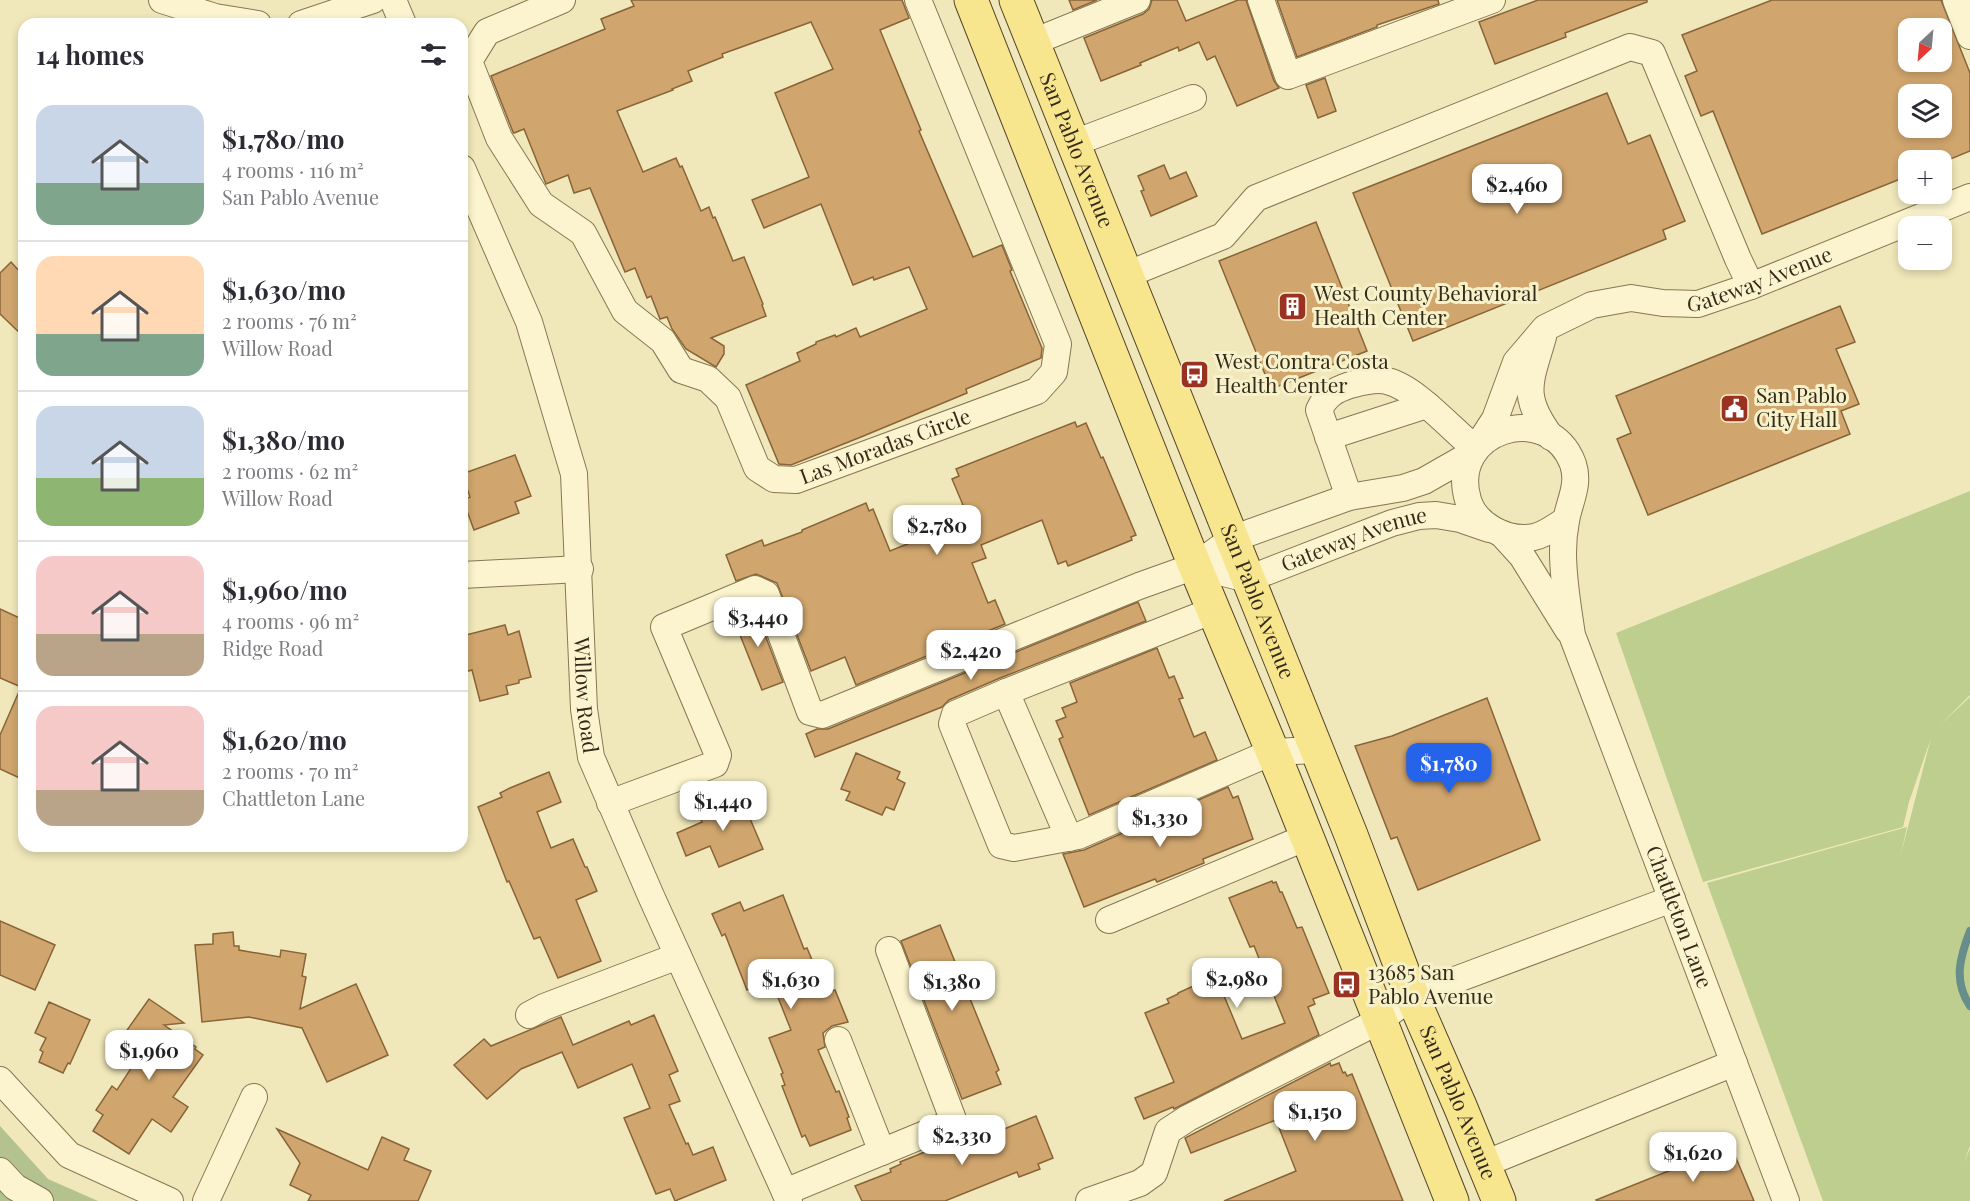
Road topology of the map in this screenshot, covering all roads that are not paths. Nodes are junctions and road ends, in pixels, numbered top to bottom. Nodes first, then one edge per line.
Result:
1 (162, 0) edge
2 (373, 0) edge
3 (393, 0) edge
4 (562, 0) edge
5 (918, 0) edge
6 (972, 0) edge
7 (1016, 0) edge
8 (1137, 0) edge
9 (1261, 0) edge
10 (1492, 0) edge
11 (1956, 0) edge
12 (221, 18) edge
13 (319, 18) edge
14 (400, 18) edge
15 (1970, 36) edge
16 (1033, 42) junction
17 (1193, 98) dead end
18 (1074, 143) junction
19 (468, 189) edge
20 (1970, 197) edge
21 (1126, 275) junction
22 (1751, 286) junction
23 (1545, 328) junction
24 (1427, 405) junction
25 (1328, 437) junction
26 (1551, 437) junction
27 (1476, 450) junction
28 (1349, 496) junction
29 (1566, 520) junction
30 (1498, 532) junction
31 (1232, 539) junction
32 (1195, 566) junction
33 (580, 569) junction
34 (468, 575) edge
35 (1248, 579) junction
36 (1214, 610) junction
37 (1572, 634) junction
38 (1006, 692) junction
39 (1317, 750) junction
40 (1272, 752) junction
41 (610, 803) junction
42 (1306, 837) junction
43 (1069, 838) junction
44 (1672, 899) junction
45 (1109, 920) dead end
46 (889, 950) dead end
47 (678, 956) junction
48 (1412, 996) junction
49 (529, 1015) dead end
50 (1379, 1021) junction
51 (838, 1040) dead end
52 (1734, 1063) junction
53 (0, 1080) edge
54 (254, 1097) dead end
55 (882, 1152) junction
56 (1484, 1164) junction
57 (0, 1171) edge
58 (787, 1197) edge
59 (1456, 1198) edge
60 (40, 1201) edge
61 (170, 1201) edge
62 (206, 1201) edge
63 (1089, 1201) edge
64 (1499, 1201) edge
65 (1786, 1201) edge

1 - 12 street
2 - 13 street
3 - 14 street
4 - 5 street, Las Moradas Circle
6 - 32 main road, San Pablo Avenue
7 - 16 main road, San Pablo Avenue
8 - 16 street
9 - 10 street
11 - 15 street
16 - 18 main road, San Pablo Avenue
17 - 18 street
18 - 21 main road, San Pablo Avenue
19 - 33 street, Willow Road
20 - 22 street, Gateway Avenue
21 - 22 street
21 - 31 main road, San Pablo Avenue
22 - 23 street, Gateway Avenue
23 - 26 street
23 - 27 street, Gateway Avenue
24 - 25 street
24 - 25 street
24 - 27 street
25 - 28 street
26 - 27 street
26 - 29 street
27 - 28 street, Gateway Avenue
27 - 30 street
28 - 31 street, Gateway Avenue
29 - 30 street
29 - 37 street, Chattleton Lane
30 - 35 street, Gateway Avenue
30 - 37 street, Chattleton Lane
31 - 32 street, Gateway Avenue
31 - 35 main road, San Pablo Avenue
32 - 35 street
32 - 36 main road, San Pablo Avenue
32 - 41 street, Gateway Avenue
33 - 34 street
33 - 41 street, Willow Road
35 - 39 main road, San Pablo Avenue
36 - 38 street
36 - 40 main road, San Pablo Avenue
37 - 44 street, Chattleton Lane
38 - 43 street
38 - 43 street
39 - 40 street
39 - 48 main road, San Pablo Avenue
40 - 42 main road, San Pablo Avenue
40 - 43 street
41 - 47 street, Willow Road
42 - 45 street
42 - 50 main road, San Pablo Avenue
44 - 48 street
44 - 52 street, Chattleton Lane
46 - 55 street
47 - 49 street
47 - 58 street, Willow Road
48 - 50 street
48 - 56 main road, San Pablo Avenue
50 - 59 main road, San Pablo Avenue
50 - 63 street
51 - 55 street
52 - 56 street
52 - 65 street, Chattleton Lane
53 - 61 street
54 - 62 street
55 - 58 street
56 - 64 main road, San Pablo Avenue
57 - 60 street

